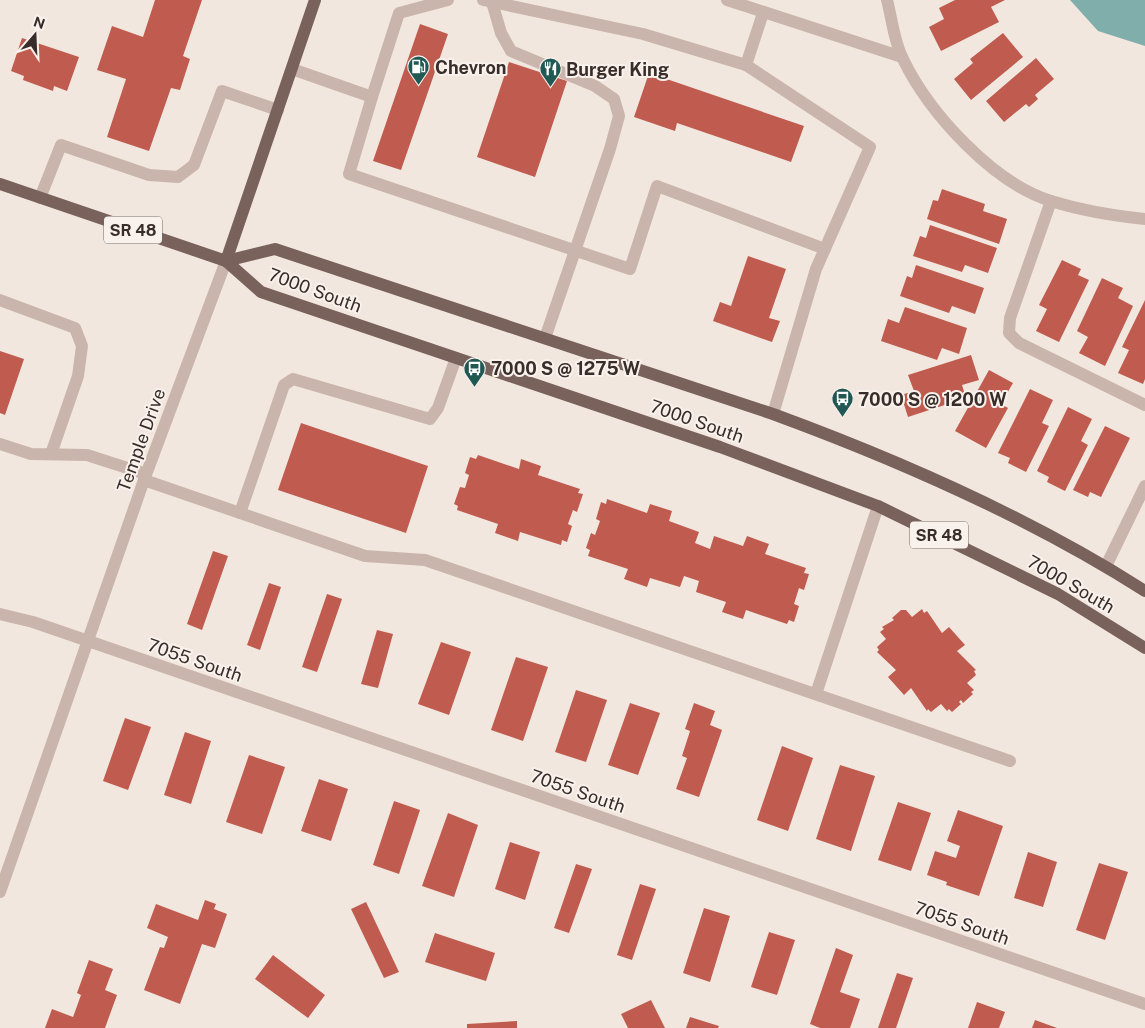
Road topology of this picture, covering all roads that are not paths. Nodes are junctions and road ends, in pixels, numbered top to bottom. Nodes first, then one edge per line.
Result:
1 (315, 0) edge
2 (448, 0) edge
3 (726, 0) edge
4 (887, 0) edge
5 (488, 1) edge
6 (763, 13) junction
7 (902, 58) junction
8 (746, 65) junction
9 (292, 69) junction
10 (372, 97) junction
11 (278, 110) junction
12 (0, 184) edge
13 (40, 198) junction
14 (1051, 201) junction
15 (1145, 219) edge
16 (825, 249) junction
17 (575, 250) junction
18 (226, 261) junction
19 (0, 300) edge
20 (545, 338) junction
21 (456, 358) junction
22 (1145, 405) edge
23 (773, 414) junction
24 (0, 444) edge
25 (51, 454) junction
26 (145, 477) junction
27 (1145, 486) edge
28 (878, 506) junction
29 (240, 513) junction
30 (1106, 566) junction
31 (1145, 591) edge
32 (0, 614) edge
33 (88, 642) junction
34 (1145, 648) edge
35 (816, 694) junction
36 (1010, 761) dead end
37 (0, 892) edge
38 (1145, 1004) edge

1 - 9 main road, Temple Drive
2 - 10 street
3 - 6 street
4 - 7 street
5 - 8 street
5 - 17 street
6 - 7 street
6 - 8 street
7 - 14 street
8 - 16 street
9 - 10 street
9 - 11 main road, Temple Drive
10 - 17 street
11 - 13 street
11 - 18 main road, Temple Drive
12 - 13 main road, 7000 South / SR 48
13 - 18 main road, 7000 South / SR 48
14 - 15 street
14 - 22 street
16 - 17 street
16 - 23 street
17 - 20 street
18 - 20 main road, 7000 South / SR 48
18 - 21 main road, 7000 South / SR 48
18 - 26 street, Temple Drive
19 - 25 street
20 - 23 main road, 7000 South / SR 48
21 - 28 main road, 7000 South / SR 48
21 - 29 street
23 - 30 main road, 7000 South / SR 48
24 - 25 street
25 - 26 street
26 - 29 street
26 - 33 street, Temple Drive
27 - 30 street
28 - 34 main road, 7000 South / SR 48
28 - 35 street
29 - 35 street
30 - 31 main road, 7000 South / SR 48
32 - 33 street, 7055 South
33 - 37 street, Temple Drive
33 - 38 street, 7055 South
35 - 36 street

